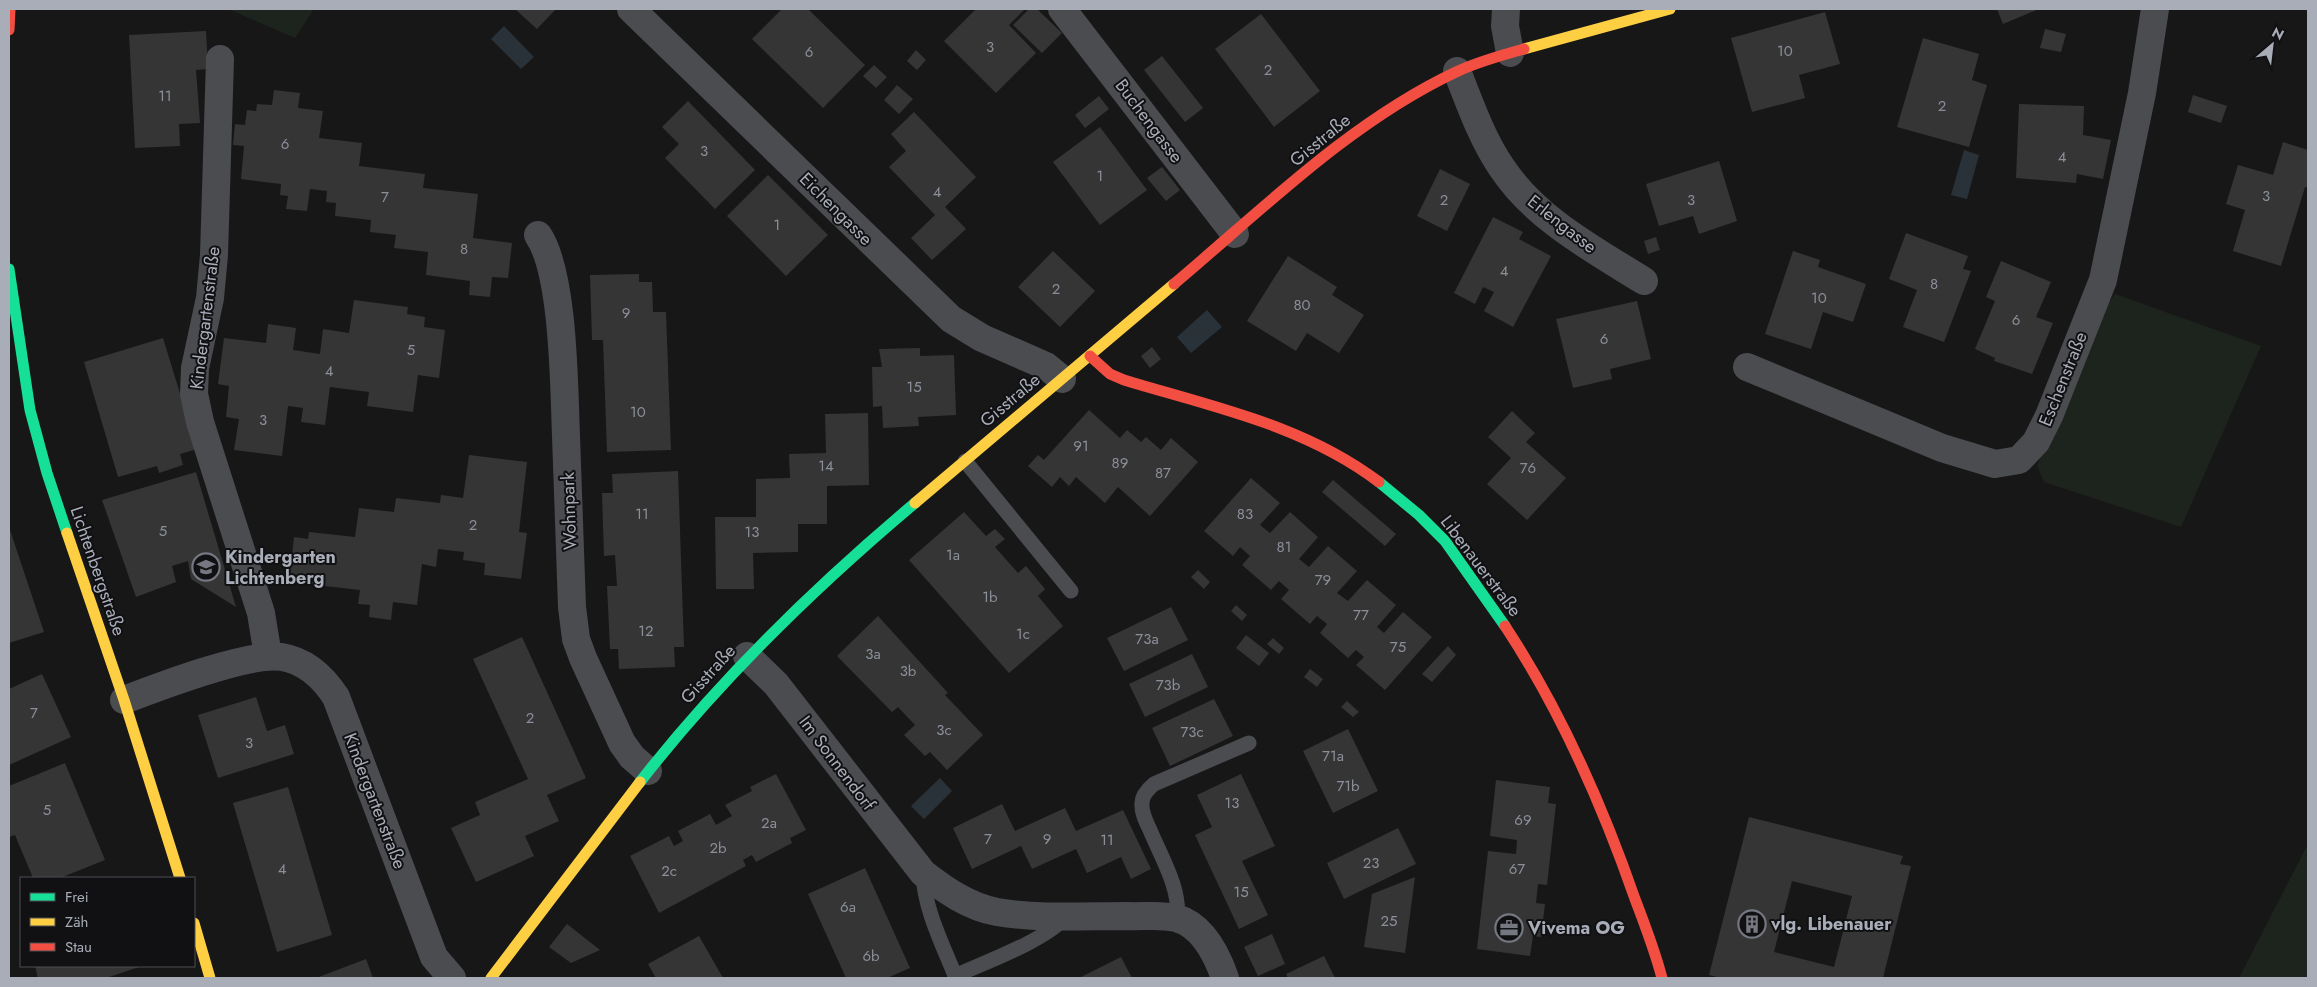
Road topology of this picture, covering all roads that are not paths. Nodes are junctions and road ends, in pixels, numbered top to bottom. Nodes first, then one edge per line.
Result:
1 (10, 9) edge
2 (631, 9) edge
3 (1062, 9) edge
4 (1506, 9) edge
5 (1670, 9) edge
6 (2155, 9) edge
7 (9, 30) edge
8 (1510, 53) junction
9 (220, 59) dead end
10 (1457, 71) junction
11 (1235, 234) junction
12 (538, 235) dead end
13 (9, 269) edge
14 (1644, 281) dead end
15 (1090, 356) junction
16 (1747, 367) dead end
17 (1062, 379) junction
18 (965, 461) junction
19 (1071, 591) dead end
20 (268, 656) junction
21 (747, 656) junction
22 (124, 700) junction
23 (1249, 743) dead end
24 (648, 771) junction
25 (923, 873) junction
26 (180, 877) edge
27 (1066, 916) junction
28 (1177, 918) junction
29 (195, 926) edge
30 (955, 977) edge
31 (210, 978) edge
32 (452, 978) edge
33 (491, 978) edge
34 (1225, 978) edge
35 (1662, 978) edge

1 - 7 street
2 - 17 street, Eichengasse
3 - 11 street, Buchengasse
4 - 8 street
5 - 8 street, Gisstraße
6 - 16 street, Eschenstraße
8 - 10 street, Gisstraße
9 - 20 street, Kindergartenstraße
10 - 11 street, Gisstraße
10 - 14 street, Erlengasse
11 - 15 street, Gisstraße
12 - 24 street, Wohnpark
13 - 22 street, Lichtenbergstraße
15 - 17 street, Gisstraße
15 - 35 street, Libenauerstraße
17 - 18 street, Gisstraße
18 - 19 lane
18 - 21 street, Gisstraße
20 - 22 street, Kindergartenstraße
20 - 32 street, Kindergartenstraße
21 - 24 street, Gisstraße
21 - 25 street, Im Sonnendorf
22 - 26 street, Lichtenbergstraße
23 - 28 lane
24 - 33 street, Gisstraße
25 - 27 street, Im Sonnendorf
25 - 30 lane, Im Sonnendorf
27 - 28 street, Im Sonnendorf
27 - 30 lane, Im Sonnendorf
28 - 34 street
29 - 31 street

